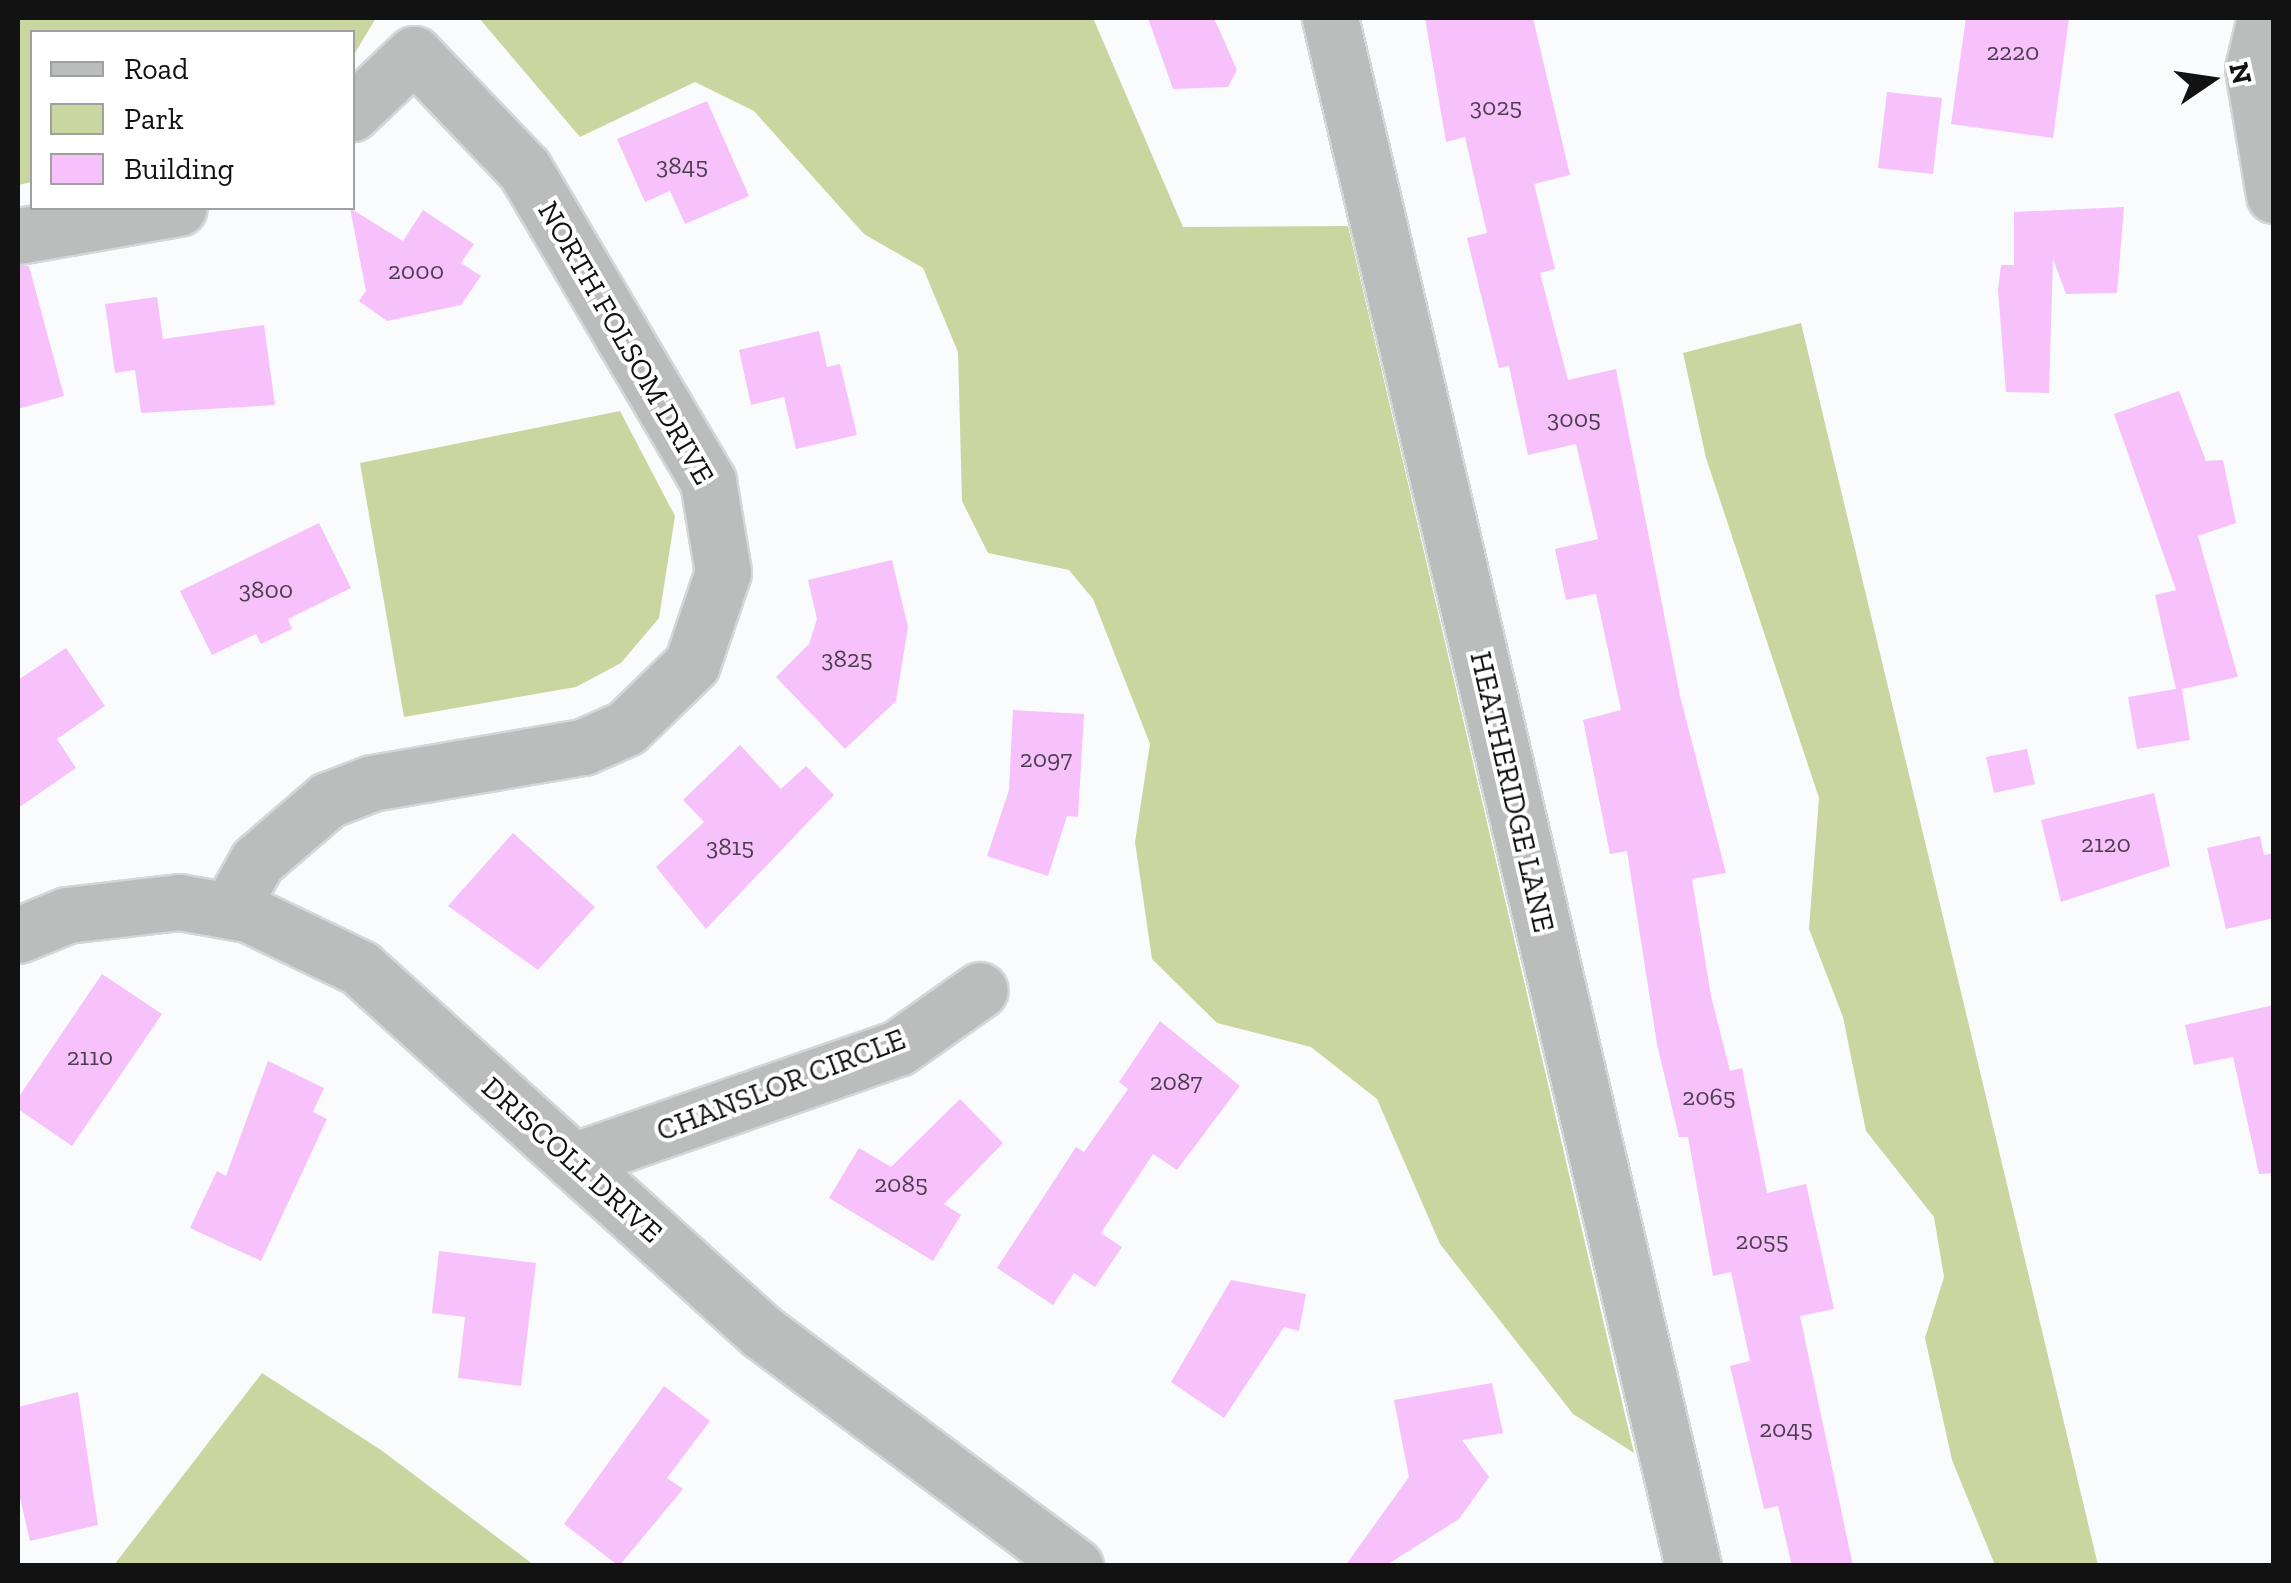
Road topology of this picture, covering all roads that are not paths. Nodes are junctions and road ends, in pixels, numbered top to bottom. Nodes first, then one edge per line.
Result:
1 (1330, 18) edge
2 (2264, 18) edge
3 (355, 110) edge
4 (2274, 196) edge
5 (168, 210) edge
6 (18, 236) edge
7 (230, 909) junction
8 (18, 935) edge
9 (980, 990) dead end
10 (573, 1161) junction
11 (1076, 1566) edge
12 (1693, 1566) edge

1 - 12 street, HEATHERIDGE LANE
2 - 4 street
3 - 7 street, NORTH FOLSOM DRIVE
5 - 6 street
7 - 8 street, DRISCOLL DRIVE
7 - 10 street, DRISCOLL DRIVE
9 - 10 street, CHANSLOR CIRCLE
10 - 11 street, DRISCOLL DRIVE

